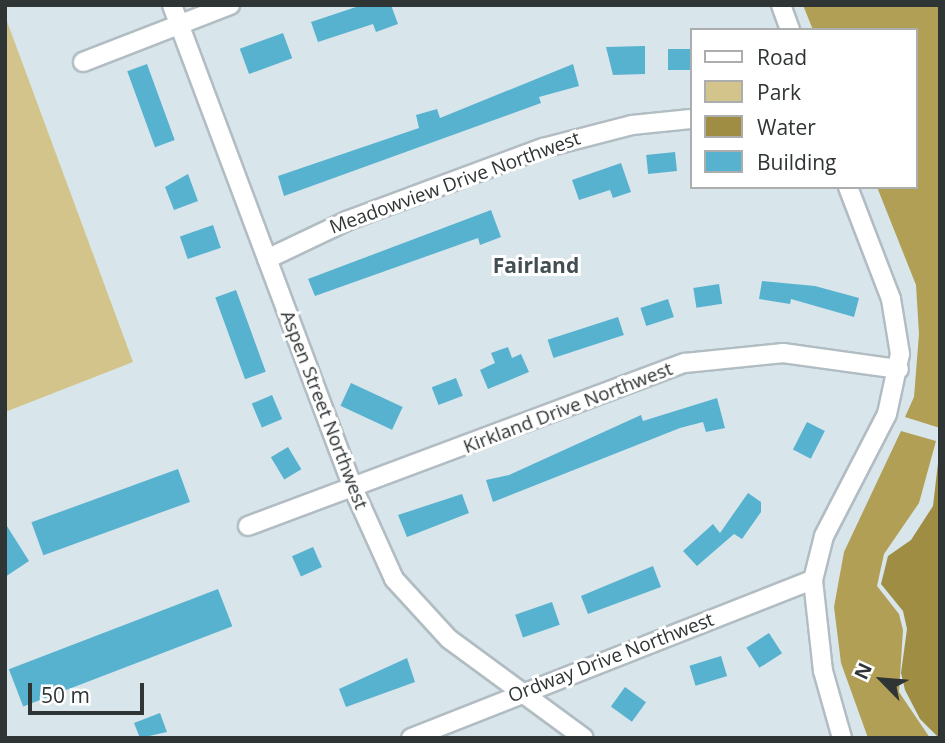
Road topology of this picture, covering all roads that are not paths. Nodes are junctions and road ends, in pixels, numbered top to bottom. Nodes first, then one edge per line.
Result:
1 (172, 5) edge
2 (230, 5) edge
3 (781, 5) edge
4 (179, 24) junction
5 (789, 28) edge
6 (83, 62) dead end
7 (690, 119) edge
8 (849, 189) edge
9 (267, 259) junction
10 (899, 369) junction
11 (354, 488) junction
12 (248, 526) dead end
13 (813, 580) junction
14 (521, 692) junction
15 (411, 738) edge
16 (584, 738) edge
17 (842, 738) edge

1 - 4 street, Aspen Street Northwest
2 - 4 street
3 - 5 street
4 - 6 street
4 - 9 street, Aspen Street Northwest
7 - 9 street, Meadowview Drive Northwest
8 - 10 street
9 - 11 street, Aspen Street Northwest
10 - 11 street, Kirkland Drive Northwest
10 - 13 street
11 - 12 street, Kirkland Drive Northwest
11 - 14 street, Aspen Street Northwest
13 - 14 street, Ordway Drive Northwest
13 - 17 street
14 - 15 street, Ordway Drive Northwest
14 - 16 street, Aspen Street Northwest

